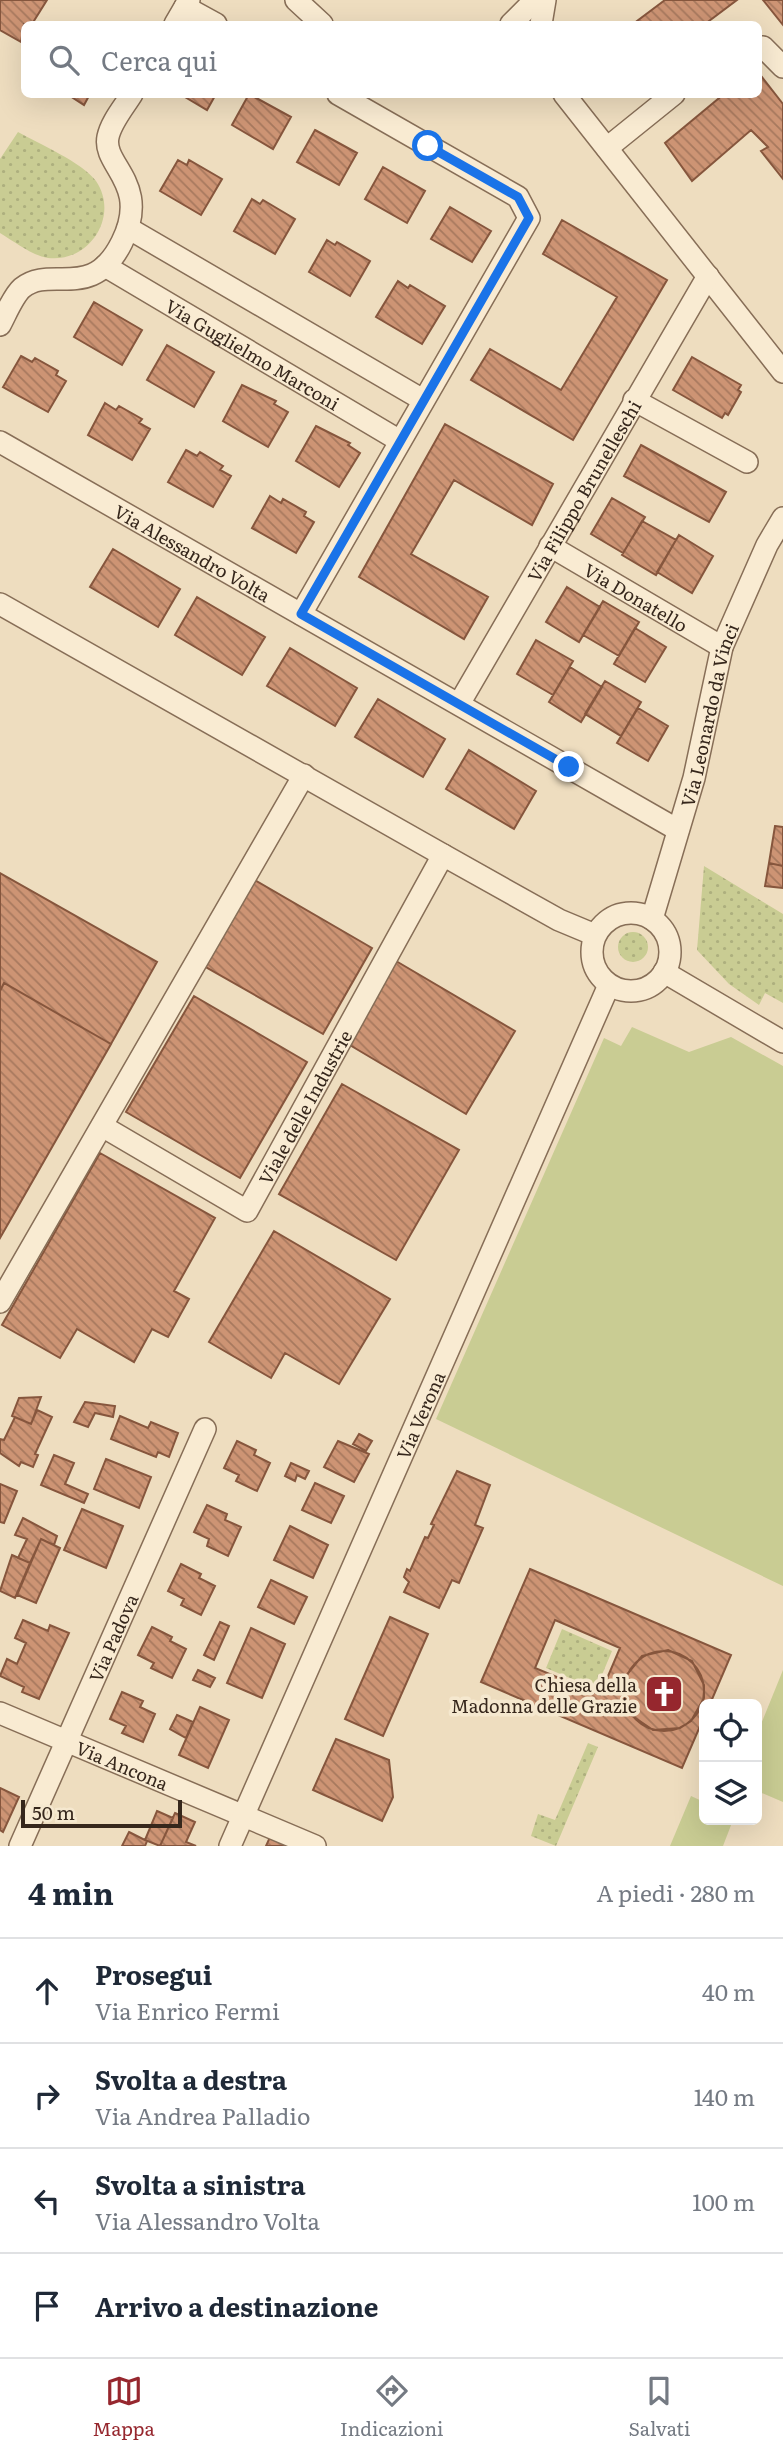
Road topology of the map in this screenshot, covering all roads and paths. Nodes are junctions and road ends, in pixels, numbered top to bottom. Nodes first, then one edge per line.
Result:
1 (296, 0) edge
2 (535, 0) edge
3 (545, 0) edge
4 (183, 11) edge
5 (208, 21) edge
6 (319, 21) edge
7 (514, 21) edge
8 (542, 21) edge
9 (762, 47) edge
10 (783, 67) edge
11 (130, 98) edge
12 (345, 98) edge
13 (567, 98) edge
14 (669, 98) edge
15 (607, 148) junction
16 (128, 228) junction
17 (105, 266) junction
18 (708, 276) junction
19 (0, 325) edge
20 (783, 372) edge
21 (423, 400) junction
22 (634, 400) junction
23 (400, 441) junction
24 (0, 442) edge
25 (747, 462) dead end
26 (783, 517) edge
27 (550, 546) junction
28 (0, 604) edge
29 (301, 614) junction
30 (722, 647) junction
31 (459, 704) junction
32 (304, 775) junction
33 (678, 830) junction
34 (443, 855) junction
35 (652, 919) junction
36 (595, 935) junction
37 (664, 972) junction
38 (609, 985) junction
39 (783, 1042) edge
40 (102, 1126) junction
41 (0, 1302) edge
42 (205, 1429) dead end
43 (0, 1713) edge
44 (67, 1741) junction
45 (244, 1815) junction
46 (20, 1846) edge
47 (230, 1846) edge
48 (315, 1846) edge

1 - 6 street
2 - 7 street
3 - 8 street
4 - 5 street
9 - 10 street
11 - 16 street
12 - 21 street
13 - 15 street
14 - 15 street
15 - 18 street
16 - 17 street
16 - 21 street
17 - 19 street
17 - 23 street, Via Guglielmo Marconi
18 - 20 street
18 - 22 street, Via Filippo Brunelleschi
21 - 23 street
22 - 25 street
22 - 27 street, Via Filippo Brunelleschi
23 - 29 street
24 - 29 street, Via Alessandro Volta
26 - 30 street, Via Leonardo da Vinci
27 - 30 street, Via Donatello
27 - 31 street, Via Filippo Brunelleschi
28 - 32 street
29 - 31 street, Via Alessandro Volta
30 - 33 street, Via Leonardo da Vinci
31 - 33 street, Via Alessandro Volta
32 - 34 street
32 - 40 street
33 - 35 street, Via Leonardo da Vinci
34 - 36 street
34 - 40 street, Viale delle Industrie
35 - 36 street
35 - 37 street
36 - 38 street
37 - 38 street
37 - 39 street
38 - 45 street, Via Verona
40 - 41 street
42 - 44 street, Via Padova
43 - 44 street, Via Ancona
44 - 45 street, Via Ancona
44 - 46 street, Via Padova
45 - 47 street, Via Verona
45 - 48 street, Via Ancona

